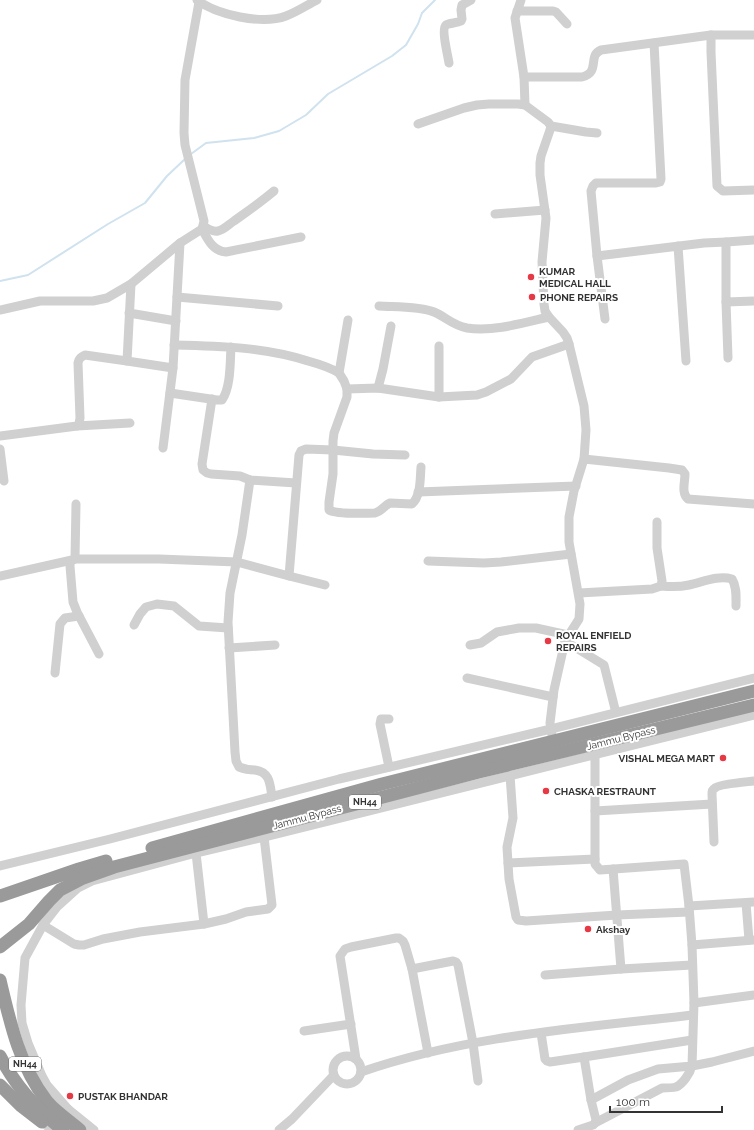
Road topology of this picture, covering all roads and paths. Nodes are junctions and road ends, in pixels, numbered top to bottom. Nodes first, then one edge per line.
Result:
1 (317, 0) edge
2 (471, 0) edge
3 (521, 0) edge
4 (198, 1) edge
5 (517, 11) junction
6 (567, 24) dead end
7 (711, 35) junction
8 (754, 35) edge
9 (654, 43) junction
10 (449, 63) dead end
11 (524, 77) junction
12 (525, 105) junction
13 (418, 124) dead end
14 (550, 126) junction
15 (597, 133) dead end
16 (754, 190) edge
17 (274, 191) dead end
18 (545, 210) junction
19 (494, 214) dead end
20 (203, 227) junction
21 (301, 237) dead end
22 (754, 240) edge
23 (726, 242) junction
24 (180, 243) junction
25 (678, 246) junction
26 (597, 256) junction
27 (131, 284) junction
28 (177, 297) junction
29 (754, 301) edge
30 (726, 302) junction
31 (278, 306) dead end
32 (379, 306) dead end
33 (0, 310) edge
34 (129, 313) junction
35 (549, 317) junction
36 (606, 319) dead end
37 (348, 320) dead end
38 (176, 321) junction
39 (390, 326) dead end
40 (569, 344) junction
41 (174, 345) junction
42 (439, 346) dead end
43 (231, 347) junction
44 (728, 358) dead end
45 (127, 361) junction
46 (686, 361) dead end
47 (173, 368) junction
48 (339, 373) junction
49 (378, 388) junction
50 (347, 389) junction
51 (170, 393) junction
52 (439, 397) junction
53 (212, 399) junction
54 (130, 423) dead end
55 (77, 426) junction
56 (0, 436) edge
57 (163, 448) dead end
58 (0, 449) edge
59 (333, 450) junction
60 (405, 455) dead end
61 (584, 459) junction
62 (421, 467) dead end
63 (250, 480) junction
64 (4, 481) dead end
65 (296, 483) junction
66 (576, 486) junction
67 (418, 492) junction
68 (76, 504) dead end
69 (754, 504) edge
70 (657, 522) dead end
71 (572, 554) junction
72 (73, 560) junction
73 (428, 561) dead end
74 (237, 562) junction
75 (0, 576) edge
76 (289, 576) junction
77 (325, 585) dead end
78 (661, 586) junction
79 (579, 593) junction
80 (736, 606) dead end
81 (78, 616) junction
82 (134, 625) dead end
83 (228, 628) junction
84 (566, 638) junction
85 (275, 644) dead end
86 (470, 645) dead end
87 (229, 648) junction
88 (99, 654) dead end
89 (754, 672) edge
90 (55, 673) dead end
91 (467, 678) dead end
92 (754, 678) edge
93 (693, 690) junction
94 (754, 691) edge
95 (553, 697) junction
96 (754, 705) edge
97 (615, 709) junction
98 (754, 715) edge
99 (390, 719) dead end
100 (551, 731) junction
101 (595, 754) junction
102 (389, 767) junction
103 (510, 775) junction
104 (754, 781) edge
105 (272, 797) junction
106 (712, 804) junction
107 (595, 811) junction
108 (264, 837) junction
109 (714, 842) dead end
110 (196, 853) junction
111 (595, 859) junction
112 (508, 863) junction
113 (0, 866) edge
114 (613, 869) junction
115 (0, 896) edge
116 (750, 903) edge
117 (689, 909) junction
118 (617, 915) junction
119 (204, 924) junction
120 (43, 925) junction
121 (752, 940) edge
122 (692, 945) junction
123 (0, 948) edge
124 (692, 965) junction
125 (412, 969) junction
126 (622, 969) junction
127 (545, 975) dead end
128 (0, 980) edge
129 (754, 994) edge
130 (694, 1003) junction
131 (693, 1015) junction
132 (351, 1024) junction
133 (304, 1031) dead end
134 (541, 1033) junction
135 (692, 1040) junction
136 (473, 1043) junction
137 (754, 1051) edge
138 (428, 1053) junction
139 (0, 1056) edge
140 (584, 1057) junction
141 (356, 1059) junction
142 (0, 1066) edge
143 (692, 1066) junction
144 (361, 1072) junction
145 (334, 1075) junction
146 (12, 1076) junction
147 (478, 1081) dead end
148 (0, 1085) edge
149 (591, 1100) junction
150 (41, 1104) junction
151 (68, 1109) junction
152 (595, 1123) junction
153 (49, 1128) edge
154 (63, 1130) edge
155 (80, 1130) edge
156 (94, 1130) edge
157 (279, 1130) edge
158 (578, 1130) edge

1 - 4 street
2 - 10 street
3 - 5 street
4 - 20 street
5 - 6 street
5 - 11 street
7 - 8 street
7 - 9 street
7 - 16 street
9 - 11 street
9 - 26 street
11 - 12 street
12 - 13 street
12 - 14 street
14 - 15 street
14 - 18 street
17 - 20 street
18 - 19 street
18 - 35 street
20 - 21 street
20 - 24 street
22 - 23 street
23 - 25 street
23 - 30 street
24 - 27 street
24 - 28 street
25 - 26 street
25 - 46 street
26 - 36 street
27 - 33 street
27 - 34 street
28 - 31 street
28 - 38 street
29 - 30 street
30 - 44 street
32 - 35 street
34 - 38 street
34 - 45 street
35 - 40 street
37 - 48 street
38 - 41 street
39 - 49 street
40 - 52 street
40 - 61 street
41 - 43 street
41 - 47 street
42 - 52 street
43 - 48 street
43 - 53 street
45 - 47 street
45 - 55 street
47 - 51 street
48 - 50 street
49 - 50 street
49 - 52 street
50 - 59 street
51 - 53 street
51 - 57 street
53 - 63 street
54 - 55 street
55 - 56 street
58 - 64 street
59 - 60 street
59 - 65 street
59 - 67 street
61 - 66 street
61 - 69 street
62 - 67 street
63 - 65 street
63 - 74 street
65 - 76 street
66 - 67 street
66 - 71 street
68 - 72 street
70 - 78 street
71 - 73 street
71 - 79 street
72 - 74 street
72 - 75 street
72 - 81 street
74 - 76 street
74 - 83 street
76 - 77 street
78 - 79 street
78 - 80 street
79 - 84 street
81 - 88 street
81 - 90 street
82 - 83 street
83 - 87 street
84 - 86 street
84 - 95 street
84 - 97 street
85 - 87 street
87 - 105 street
89 - 93 street
91 - 95 street
92 - 93 street
93 - 97 street
93 - 100 street
94 - 100 highway, Jammu Bypass / NH44
95 - 100 street
96 - 123 highway, Jammu Bypass / NH44
97 - 100 street
98 - 101 street
99 - 102 street
100 - 102 street
100 - 115 highway, Jammu Bypass / NH44
101 - 103 street
101 - 107 street
102 - 105 street
103 - 108 street
103 - 112 street
104 - 106 street
105 - 113 street
106 - 107 street
106 - 109 street
107 - 111 street
108 - 110 street
108 - 119 street
110 - 119 street
110 - 120 street
111 - 112 street
111 - 114 street
112 - 118 street
114 - 117 street
114 - 118 street
116 - 117 street
116 - 121 street
117 - 118 street
117 - 122 street
118 - 126 street
119 - 120 street
120 - 151 street
121 - 122 street
122 - 124 street
124 - 126 street
124 - 130 street
125 - 132 street
125 - 136 street
125 - 138 street
126 - 127 street
128 - 150 highway, NH44
129 - 130 street
130 - 131 street
131 - 134 street
131 - 135 street
132 - 133 street
132 - 141 street
134 - 136 street
134 - 140 street
135 - 140 street
135 - 143 street
136 - 138 street
136 - 147 street
137 - 143 street
138 - 144 street
139 - 146 highway, NH44
140 - 149 street
141 - 144 street
141 - 145 street
142 - 146 highway
143 - 149 street
143 - 152 street
144 - 145 street
145 - 157 street
146 - 150 highway, NH44
148 - 153 highway
149 - 152 street
150 - 151 street
150 - 153 street
150 - 154 highway, NH44
150 - 155 highway, NH44
151 - 156 street
152 - 158 street

